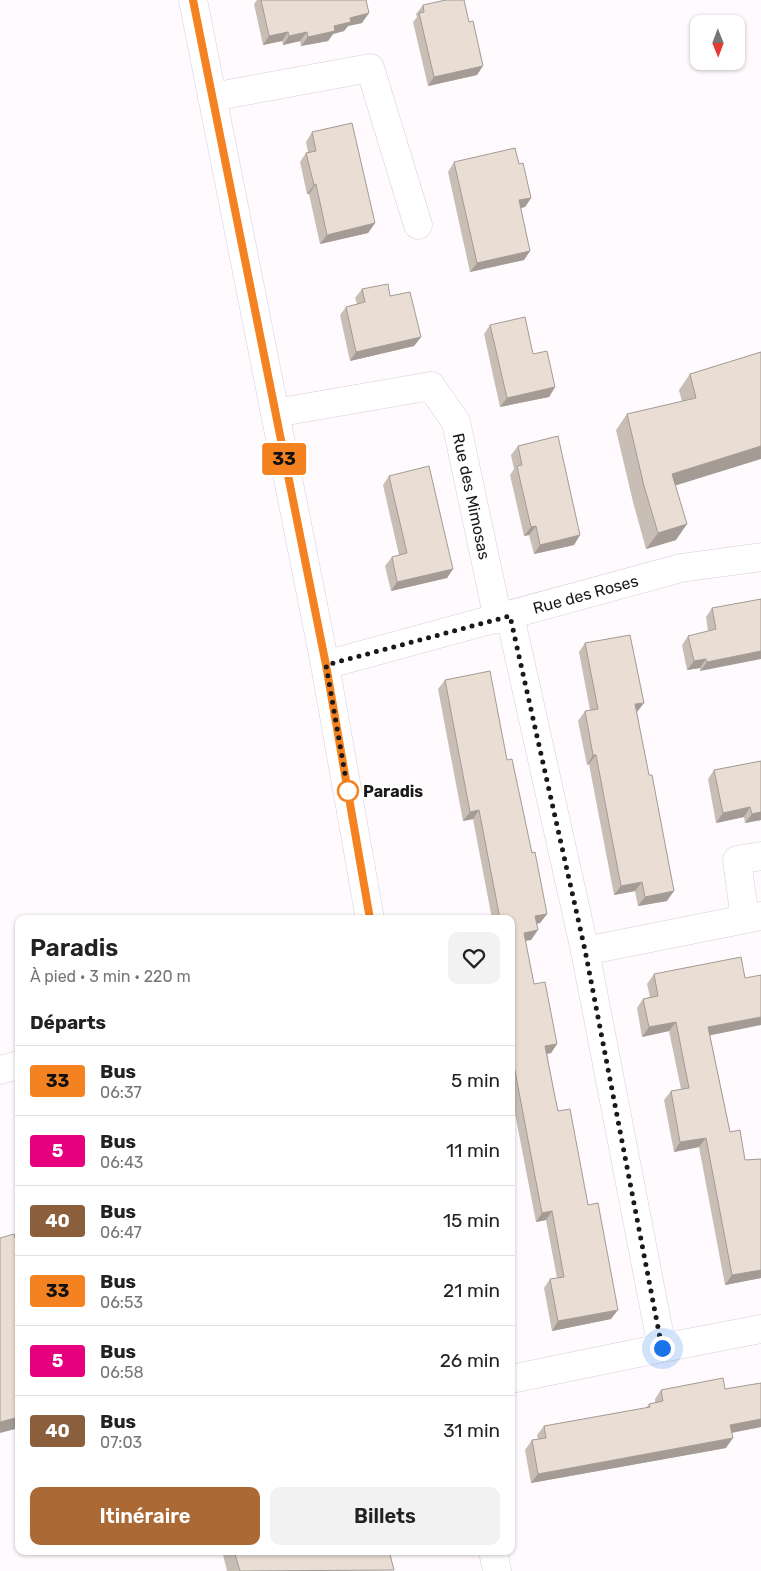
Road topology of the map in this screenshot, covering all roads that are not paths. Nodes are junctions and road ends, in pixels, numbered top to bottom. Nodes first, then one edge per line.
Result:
1 (193, 0) edge
2 (212, 97) junction
3 (418, 226) dead end
4 (275, 413) junction
5 (761, 557) edge
6 (504, 618) junction
7 (326, 665) junction
8 (761, 856) edge
9 (369, 915) edge
10 (753, 918) edge
11 (585, 950) junction
12 (15, 1066) edge
13 (0, 1070) edge
14 (761, 1329) edge
15 (662, 1348) junction
16 (515, 1378) edge
17 (494, 1555) edge
18 (497, 1571) edge

1 - 2 street
2 - 3 street
2 - 4 street
4 - 6 street, Rue des Mimosas
4 - 7 street
5 - 6 street, Rue des Roses
6 - 7 street, Rue des Roses
6 - 11 street
7 - 9 street
8 - 10 street
10 - 11 street
11 - 15 street
12 - 13 street
14 - 15 street
15 - 16 street
17 - 18 street

